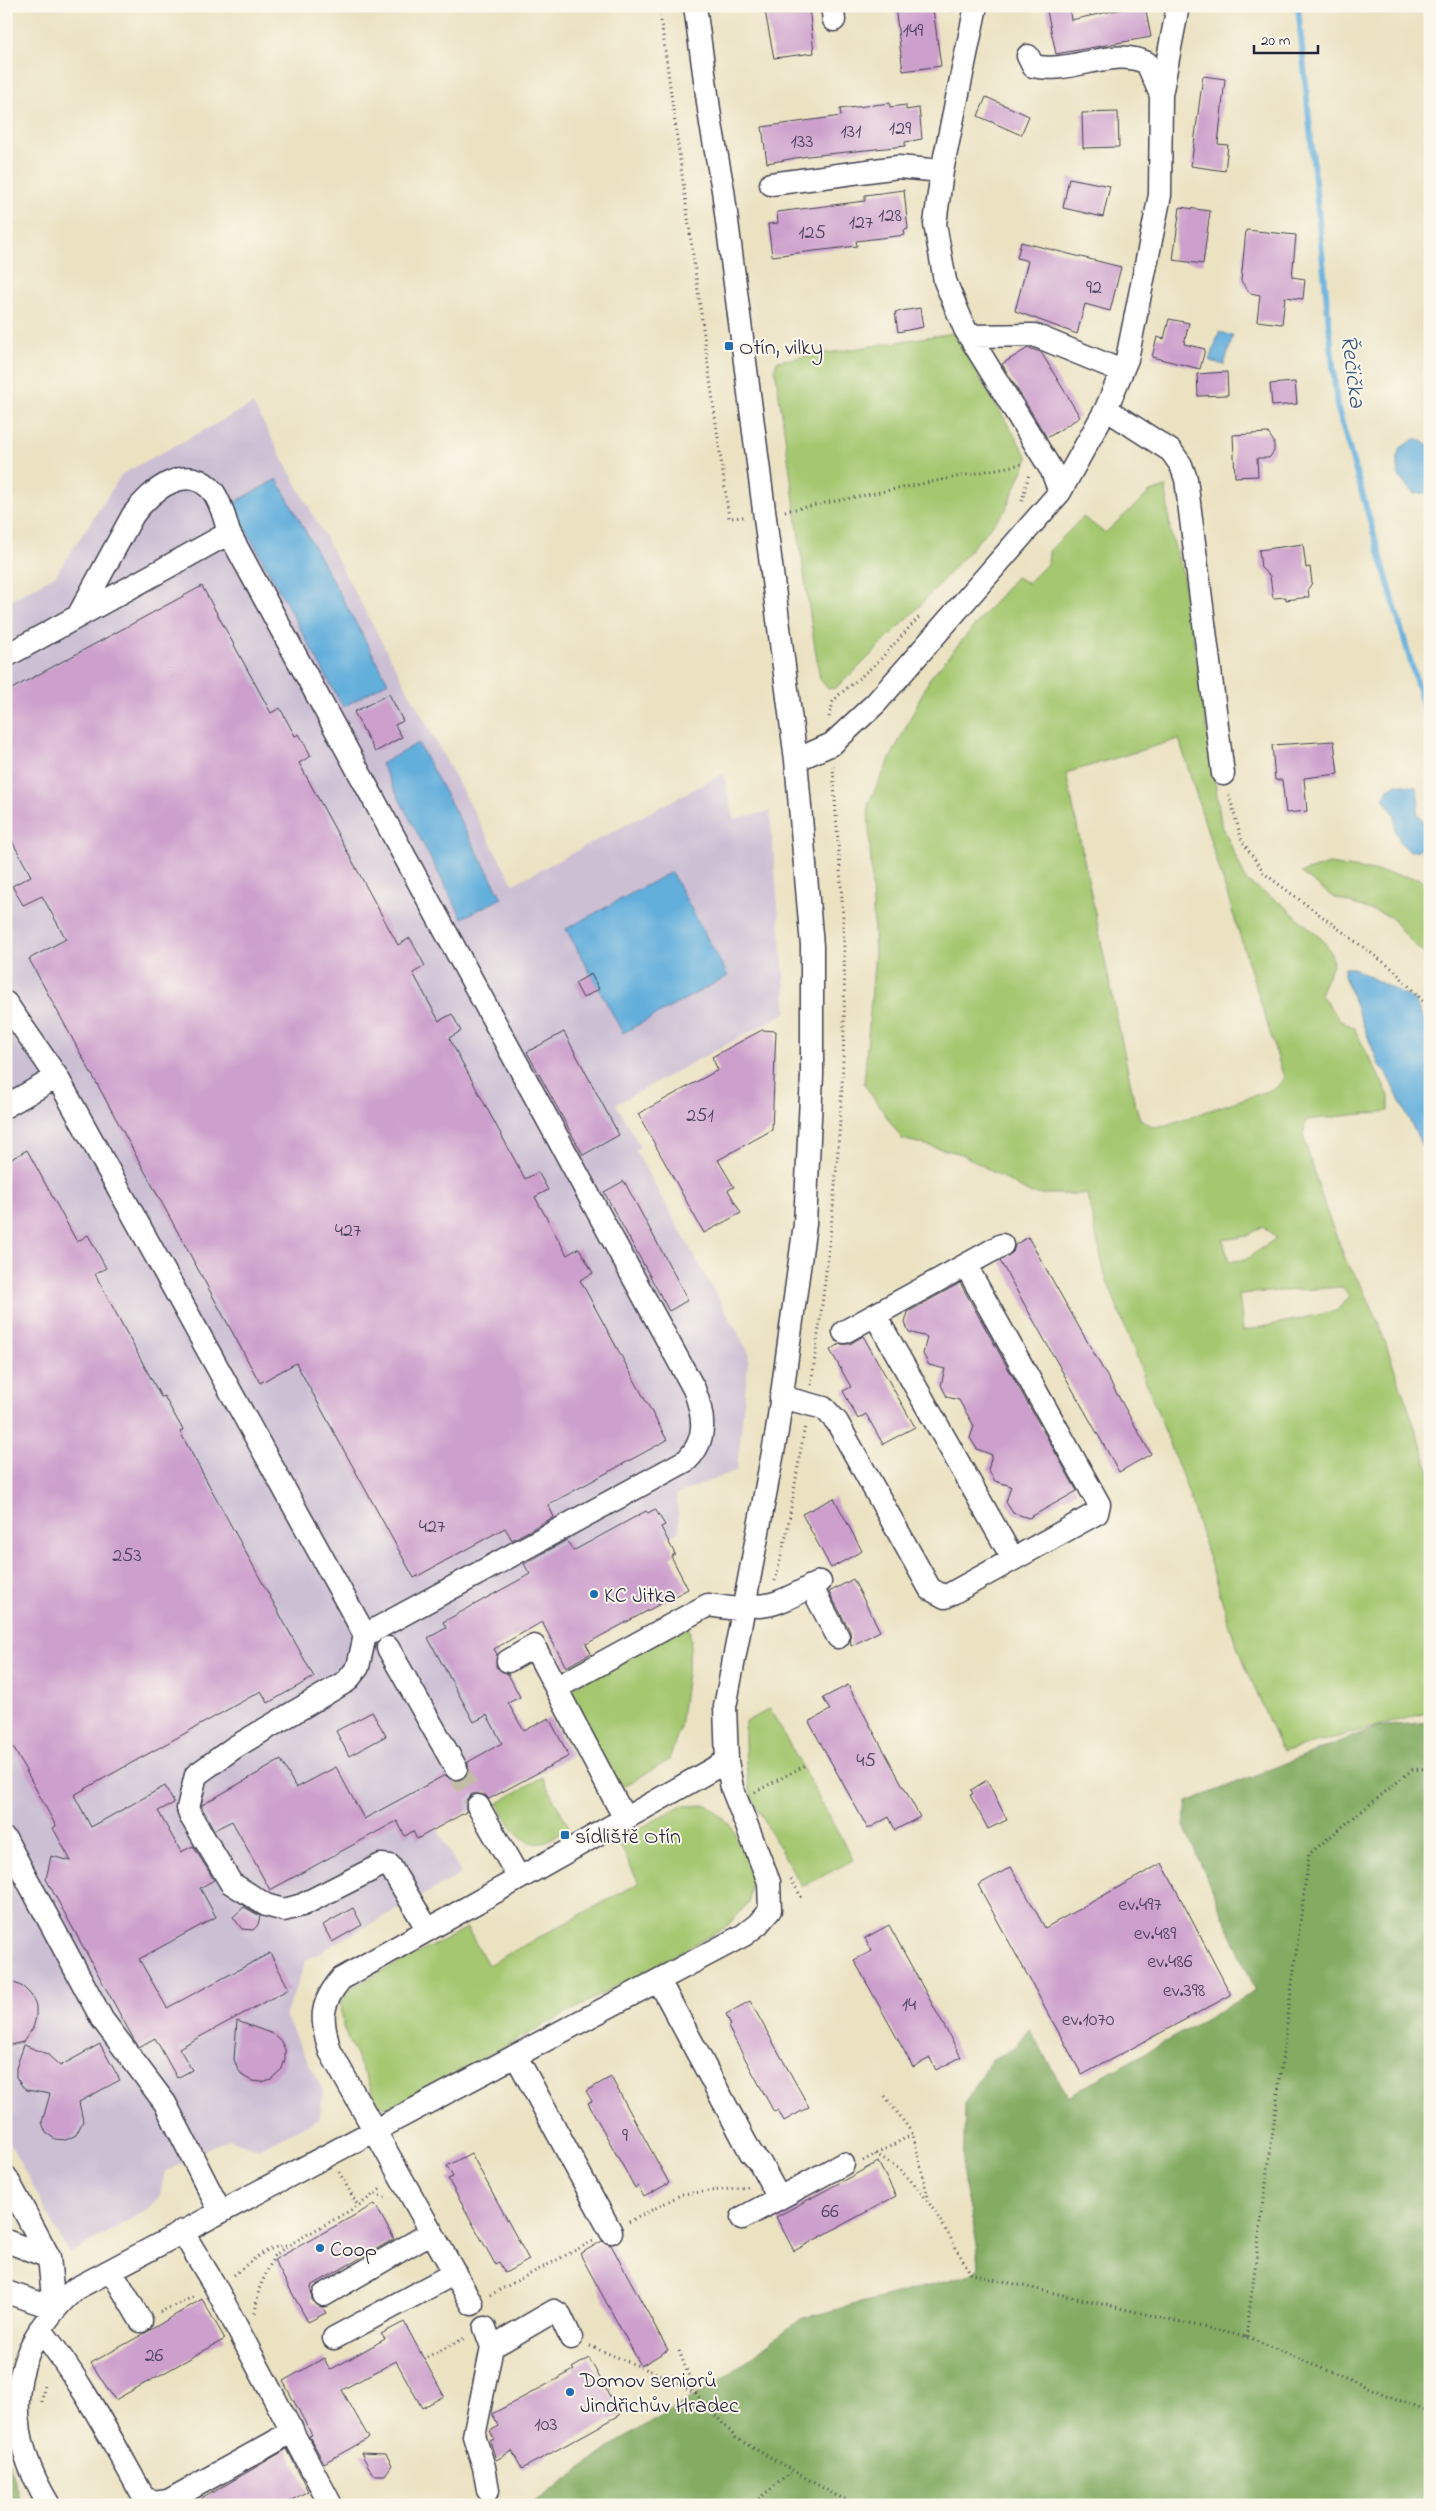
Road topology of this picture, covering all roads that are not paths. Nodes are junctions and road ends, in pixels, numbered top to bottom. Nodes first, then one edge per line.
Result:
1 (695, 6) edge
2 (976, 6) edge
3 (1178, 6) edge
4 (1028, 56) dead end
5 (1161, 95) junction
6 (942, 171) junction
7 (771, 184) dead end
8 (970, 336) junction
9 (1122, 371) junction
10 (1106, 409) junction
11 (1060, 492) junction
12 (230, 533) junction
13 (78, 616) junction
14 (6, 656) edge
15 (796, 760) junction
16 (1223, 774) road end
17 (6, 1003) edge
18 (57, 1077) junction
19 (6, 1106) edge
20 (1002, 1245) dead end
21 (966, 1266) junction
22 (875, 1315) junction
23 (844, 1332) dead end
24 (781, 1397) junction
25 (1013, 1559) junction
26 (744, 1607) junction
27 (366, 1635) junction
28 (838, 1637) dead end
29 (388, 1648) dead end
30 (508, 1661) dead end
31 (556, 1688) junction
32 (727, 1761) junction
33 (456, 1768) tunnel mouth
34 (478, 1806) tunnel mouth
35 (625, 1819) junction
36 (6, 1840) edge
37 (519, 1878) junction
38 (428, 1930) junction
39 (661, 1987) junction
40 (516, 2056) junction
41 (376, 2129) junction
42 (843, 2164) dead end
43 (6, 2177) edge
44 (775, 2191) junction
45 (220, 2211) junction
46 (742, 2218) dead end
47 (182, 2232) junction
48 (432, 2232) junction
49 (612, 2232) road end
50 (6, 2241) edge
51 (49, 2257) junction
52 (111, 2270) junction
53 (455, 2273) junction
54 (6, 2292) edge
55 (324, 2295) dead end
56 (472, 2304) road end
57 (54, 2308) junction
58 (141, 2321) road end
59 (40, 2329) junction
60 (334, 2338) dead end
61 (571, 2338) road end
62 (292, 2429) junction
63 (488, 2490) dead end
64 (49, 2505) edge
65 (331, 2505) edge

1 - 15 street
2 - 6 street
3 - 5 street
4 - 5 street
5 - 9 street
6 - 7 street
6 - 8 street
8 - 9 street
8 - 11 street
9 - 10 street
10 - 11 street
10 - 16 street
11 - 15 street
12 - 13 street
12 - 13 street
12 - 27 street
13 - 14 street
15 - 24 street
17 - 18 street
18 - 19 street
18 - 27 street
20 - 21 street
21 - 22 street
21 - 25 street
22 - 23 street
22 - 25 street
24 - 25 street
24 - 26 street
26 - 28 street
26 - 31 street
26 - 32 street
27 - 38 street
29 - 33 street
30 - 31 street
31 - 35 street
32 - 35 street
32 - 39 street
34 - 37 street
35 - 37 street
36 - 45 street
37 - 38 street
38 - 41 street
39 - 40 street
39 - 44 street
40 - 41 street
40 - 49 street
41 - 45 street
41 - 48 street
42 - 44 street
43 - 51 street
44 - 46 street
45 - 47 street
47 - 52 street
47 - 62 street
48 - 53 street
48 - 55 street
50 - 51 street
51 - 57 street
52 - 57 street
52 - 58 street
53 - 56 street
53 - 60 street
54 - 57 street
57 - 59 street
59 - 62 street
59 - 64 street
61 - 63 street
62 - 65 street

